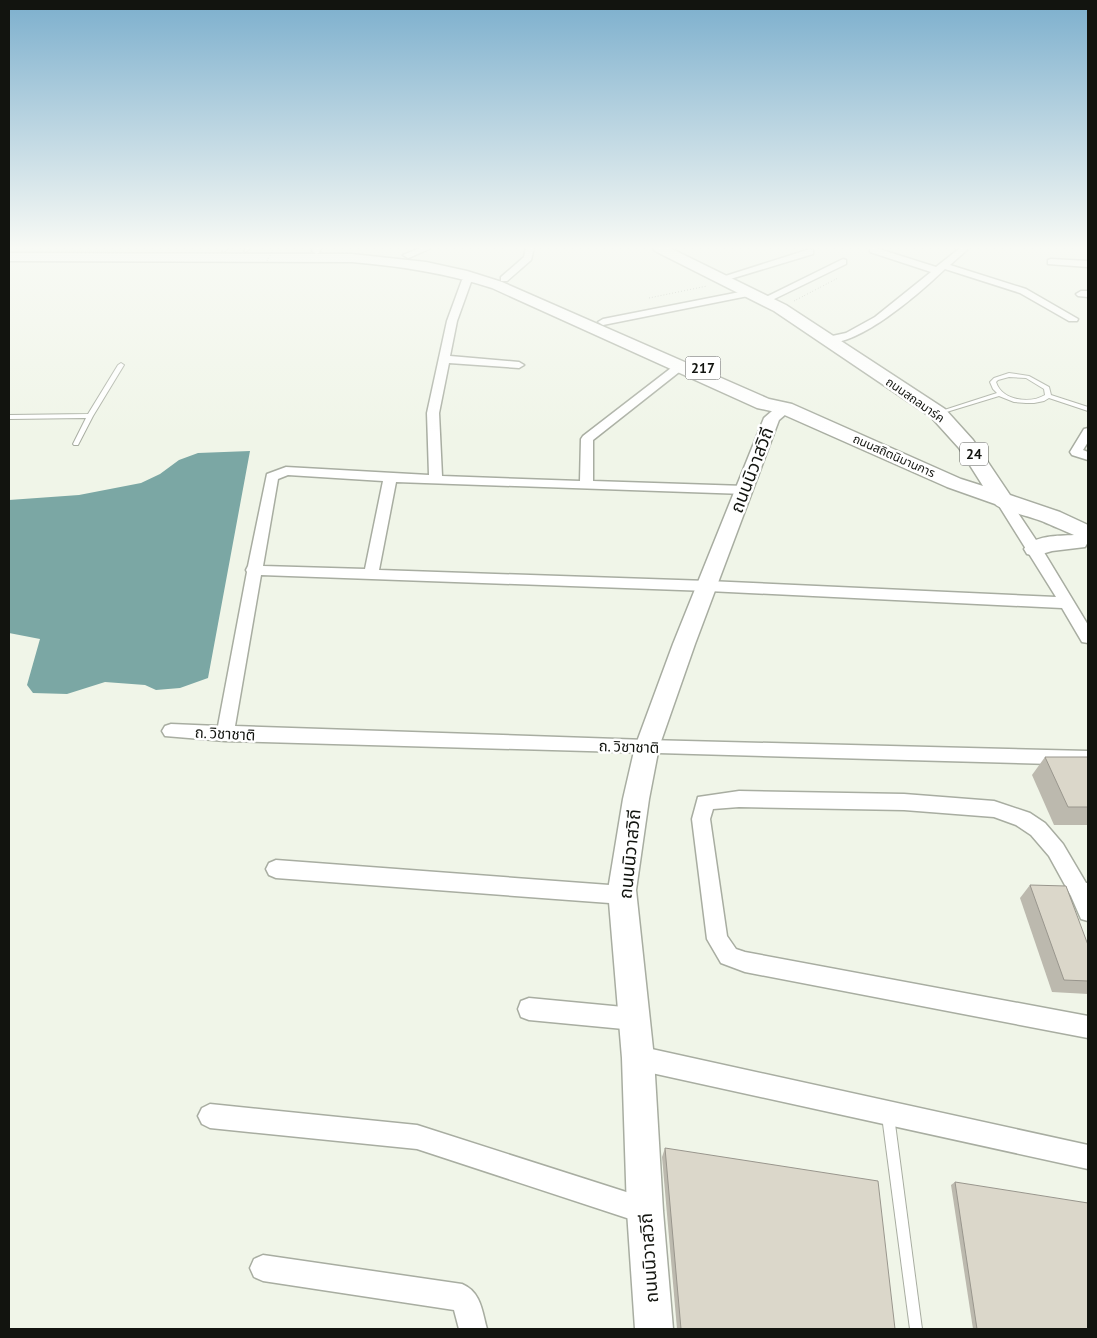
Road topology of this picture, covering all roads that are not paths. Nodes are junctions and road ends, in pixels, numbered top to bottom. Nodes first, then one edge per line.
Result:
1 (456, 310) edge
2 (550, 310) edge
3 (576, 310) edge
4 (688, 310) edge
5 (781, 310) edge
6 (889, 310) edge
7 (1058, 310) edge
8 (1073, 319) dead end
9 (603, 322) junction
10 (827, 340) junction
11 (444, 358) junction
12 (121, 365) dead end
13 (519, 365) dead end
14 (679, 367) junction
15 (1000, 394) junction
16 (1048, 396) junction
17 (785, 408) junction
18 (1088, 409) edge
19 (938, 413) junction
20 (90, 416) junction
21 (9, 417) edge
22 (1088, 432) edge
23 (76, 444) dead end
24 (1088, 456) edge
25 (390, 478) junction
26 (436, 479) junction
27 (586, 486) junction
28 (745, 490) junction
29 (1003, 501) junction
30 (1085, 541) edge
31 (1035, 549) junction
32 (254, 570) junction
33 (371, 575) junction
34 (708, 586) junction
35 (1067, 603) junction
36 (1088, 638) edge
37 (171, 731) dead end
38 (225, 734) junction
39 (647, 747) junction
40 (1088, 758) edge
41 (276, 869) dead end
42 (1084, 892) edge
43 (623, 896) junction
44 (1088, 912) edge
45 (529, 1009) dead end
46 (634, 1019) junction
47 (1088, 1027) edge
48 (638, 1058) junction
49 (887, 1113) junction
50 (210, 1116) dead end
51 (1088, 1157) edge
52 (645, 1211) junction
53 (263, 1268) dead end
54 (473, 1329) edge
55 (654, 1329) edge
56 (916, 1329) edge

1 - 11 street
2 - 14 main road, ถนนสถิตนิมานการ / 217
3 - 9 main road, ถนนสถิตนิมานการ / 217
4 - 9 street
5 - 10 main road, ถนนสถลมาร์ค / 24
6 - 10 street
7 - 8 street
9 - 17 main road, ถนนสถิตนิมานการ / 217
10 - 19 main road, ถนนสถลมาร์ค / 24
11 - 13 street
11 - 26 street
12 - 20 lane
14 - 17 main road, ถนนสถิตนิมานการ / 217
14 - 27 street
15 - 16 lane
15 - 16 lane
15 - 19 lane
16 - 18 lane
17 - 28 main road, ถนนนิวาสวิถี
17 - 29 main road, ถนนสถิตนิมานการ / 217
19 - 29 main road, ถนนสถลมาร์ค / 24
20 - 21 lane
20 - 23 lane
22 - 24 street
25 - 26 street
25 - 32 street
25 - 33 street
26 - 27 street
27 - 28 street
28 - 34 main road, ถนนนิวาสวิถี
29 - 30 main road, ถนนสถิตนิมานการ / 24
29 - 31 street, ถนนสถลมาร์ค
30 - 31 main road
31 - 35 street, ถนนสถลมาร์ค
32 - 33 street
32 - 38 street
33 - 34 street
34 - 35 street
34 - 39 main road, ถนนนิวาสวิถี
35 - 36 street, ถนนสถลมาร์ค
37 - 38 street, ถ. วิชาชาติ
38 - 39 street, ถ. วิชาชาติ
39 - 40 street, ถ. วิชาชาติ
39 - 43 main road, ถนนนิวาสวิถี
41 - 43 street
42 - 44 street
42 - 47 street
43 - 46 main road, ถนนนิวาสวิถี
45 - 46 street
46 - 48 main road, ถนนนิวาสวิถี
48 - 49 street
48 - 52 main road, ถนนนิวาสวิถี
49 - 51 street
49 - 56 lane
50 - 52 street
52 - 55 main road, ถนนนิวาสวิถี
53 - 54 street

